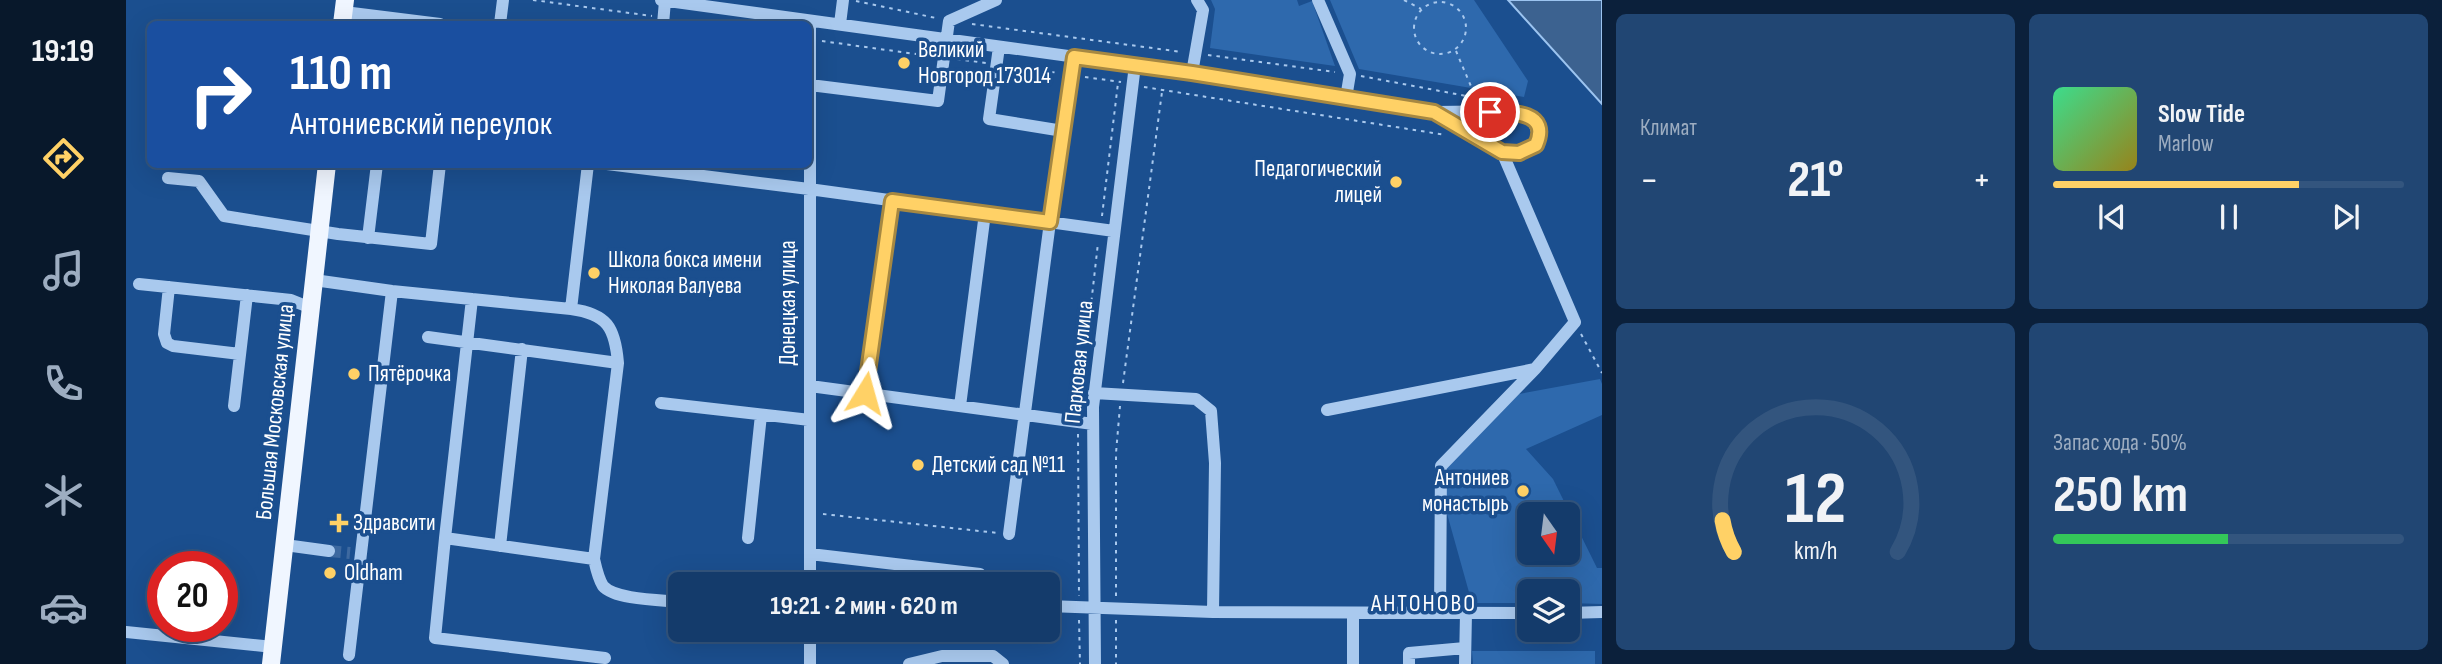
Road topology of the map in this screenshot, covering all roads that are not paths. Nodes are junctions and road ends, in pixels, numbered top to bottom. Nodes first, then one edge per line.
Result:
1 (503, 0) edge
2 (843, 0) edge
3 (1197, 0) edge
4 (1318, 0) edge
5 (666, 1) edge
6 (992, 1) edge
7 (344, 12) edge
8 (772, 20) edge
9 (393, 21) edge
10 (500, 21) edge
11 (663, 21) edge
12 (810, 21) edge
13 (812, 21) edge
14 (840, 24) junction
15 (947, 40) junction
16 (999, 47) junction
17 (1074, 57) junction
18 (1135, 65) junction
19 (1192, 73) junction
20 (812, 85) edge
21 (1346, 98) junction
22 (1434, 112) junction
23 (1063, 131) junction
24 (1502, 152) junction
25 (327, 168) edge
26 (377, 168) edge
27 (440, 168) edge
28 (588, 168) edge
29 (639, 168) edge
30 (809, 168) edge
31 (168, 178) dead end
32 (809, 189) junction
33 (892, 201) junction
34 (985, 213) junction
35 (1050, 222) junction
36 (319, 230) junction
37 (1114, 231) junction
38 (368, 238) junction
39 (314, 280) junction
40 (139, 284) dead end
41 (169, 287) junction
42 (392, 291) junction
43 (247, 295) junction
44 (472, 299) junction
45 (311, 308) junction
46 (571, 309) junction
47 (428, 337) dead end
48 (467, 342) junction
49 (522, 349) junction
50 (240, 354) junction
51 (618, 363) junction
52 (1535, 369) junction
53 (810, 386) junction
54 (865, 393) junction
55 (1094, 393) junction
56 (661, 403) dead end
57 (960, 406) junction
58 (234, 407) dead end
59 (1327, 410) dead end
60 (761, 415) junction
61 (1024, 415) junction
62 (810, 420) junction
63 (1093, 424) junction
64 (1009, 534) road end
65 (445, 538) junction
66 (748, 538) dead end
67 (285, 545) junction
68 (500, 546) junction
69 (329, 551) tunnel mouth
70 (810, 554) junction
71 (594, 559) junction
72 (810, 572) edge
73 (963, 572) edge
74 (668, 601) edge
75 (1060, 608) edge
76 (1095, 610) junction
77 (1213, 612) junction
78 (1602, 612) edge
79 (1353, 613) junction
80 (1440, 613) junction
81 (1466, 613) junction
82 (1517, 613) edge
83 (1580, 613) edge
84 (126, 632) edge
85 (810, 642) edge
86 (1465, 648) junction
87 (272, 655) edge
88 (349, 655) dead end
89 (605, 658) dead end
90 (810, 664) edge
91 (909, 664) edge
92 (1003, 664) edge
93 (1095, 664) edge
94 (1353, 664) edge
95 (1409, 664) edge
96 (1465, 664) edge

1 - 10 street
2 - 14 street
3 - 19 street
4 - 21 street
5 - 8 street
5 - 11 street
6 - 15 street
7 - 9 street
8 - 12 street
13 - 14 street
14 - 15 street
15 - 16 street
15 - 20 street
16 - 17 street
16 - 23 street
17 - 18 street
17 - 23 street
18 - 19 street
18 - 37 street, Парковая улица
19 - 21 street
21 - 22 street
22 - 24 street
22 - 24 street
23 - 35 street
24 - 52 street
25 - 36 main road, Большая Московская улица
26 - 38 street
27 - 38 street
28 - 46 street
29 - 32 street
30 - 32 street, Донецкая улица
31 - 36 street
32 - 33 street
32 - 53 street, Донецкая улица
33 - 34 street
33 - 54 street
34 - 35 street
34 - 57 street
35 - 37 street
35 - 61 street
36 - 38 street
36 - 39 main road, Большая Московская улица
37 - 55 street, Парковая улица
39 - 42 street
39 - 45 main road, Большая Московская улица
40 - 41 street
41 - 43 street
41 - 50 street
42 - 44 street
42 - 88 street
43 - 45 street
43 - 50 street
44 - 46 street
44 - 48 street
45 - 67 main road, Большая Московская улица
46 - 51 street
47 - 48 street
48 - 49 street
48 - 65 street
49 - 51 street
49 - 68 street
50 - 58 street
51 - 71 street
52 - 59 street
52 - 80 street
53 - 54 street
53 - 62 street, Донецкая улица
54 - 57 street
55 - 63 street, Парковая улица
55 - 77 street
56 - 60 street
57 - 61 street
60 - 62 street
60 - 66 street
61 - 63 street
61 - 64 street
62 - 70 street, Донецкая улица
63 - 76 street, Парковая улица
65 - 68 street
65 - 89 street
67 - 69 street
67 - 87 main road, Большая Московская улица
68 - 71 street
70 - 72 street, Донецкая улица
70 - 73 street
71 - 74 street
75 - 76 street
76 - 77 street
76 - 93 street, Парковая улица
77 - 79 street
78 - 83 street
79 - 80 street
79 - 94 street
80 - 81 street
81 - 82 street
81 - 86 street
84 - 87 street
85 - 90 street
86 - 95 street
86 - 96 street
91 - 92 street

